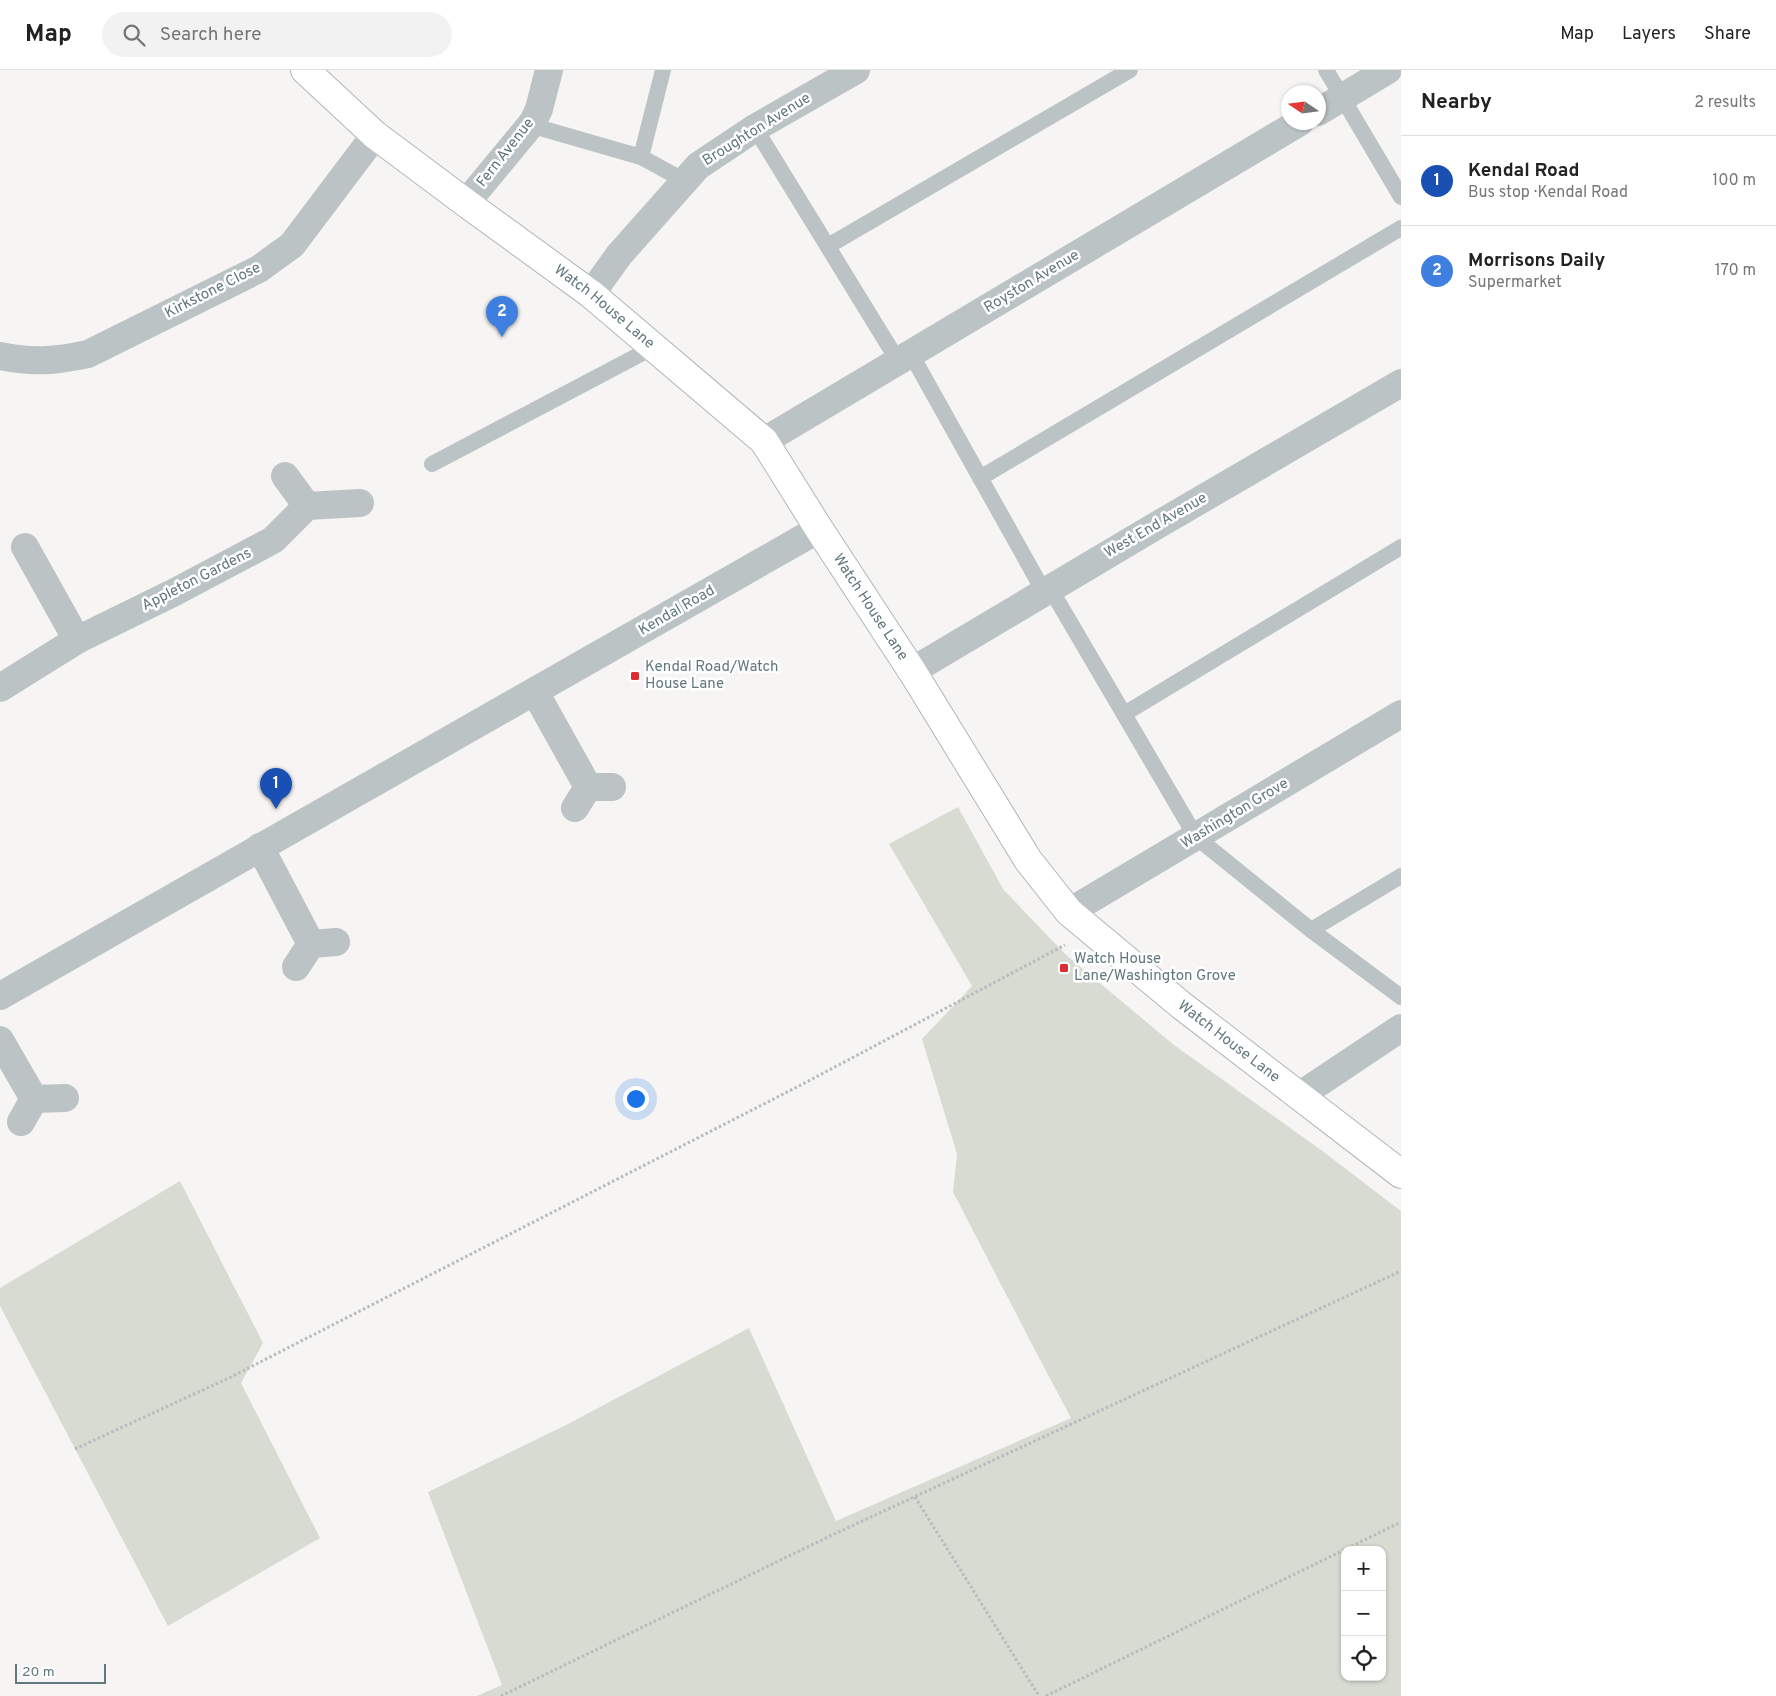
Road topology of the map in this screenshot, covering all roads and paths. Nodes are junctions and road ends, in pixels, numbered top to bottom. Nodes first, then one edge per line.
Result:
1 (305, 70) edge
2 (549, 70) edge
3 (663, 70) edge
4 (856, 70) edge
5 (1130, 70) edge
6 (1326, 70) edge
7 (1388, 70) edge
8 (1342, 97) junction
9 (1326, 107) edge
10 (530, 125) junction
11 (754, 128) junction
12 (1287, 130) edge
13 (375, 135) junction
14 (641, 156) junction
15 (685, 181) junction
16 (1401, 197) edge
17 (466, 204) junction
18 (1401, 228) edge
19 (828, 246) junction
20 (591, 294) junction
21 (654, 347) junction
22 (0, 356) edge
23 (905, 358) junction
24 (1401, 383) edge
25 (764, 441) junction
26 (432, 464) dead end
27 (285, 476) dead end
28 (980, 478) junction
29 (360, 503) dead end
30 (308, 506) junction
31 (819, 529) junction
32 (25, 547) dead end
33 (1401, 547) edge
34 (1047, 590) junction
35 (77, 640) junction
36 (912, 671) junction
37 (0, 688) edge
38 (535, 692) junction
39 (1124, 714) junction
40 (1401, 714) edge
41 (592, 794) dead end
42 (1196, 837) junction
43 (260, 847) junction
44 (1401, 876) edge
45 (1069, 912) junction
46 (1311, 930) junction
47 (1092, 931) junction
48 (296, 968) dead end
49 (0, 996) edge
50 (1401, 997) edge
51 (1401, 1028) edge
52 (0, 1040) edge
53 (1299, 1096) junction
54 (65, 1098) dead end
55 (1401, 1174) edge
56 (1401, 1271) edge
57 (75, 1449) dead end
58 (915, 1497) junction
59 (1401, 1522) edge
60 (501, 1696) edge
61 (1039, 1696) edge
62 (1046, 1696) edge

1 - 13 street, Watch House Lane
2 - 10 street, Fern Avenue
3 - 14 lane
4 - 11 street, Broughton Avenue
5 - 19 lane
6 - 8 lane
7 - 8 street
8 - 9 street
8 - 16 lane
10 - 14 lane
10 - 17 street, Fern Avenue
11 - 15 street, Broughton Avenue
11 - 19 lane
12 - 23 street, Royston Avenue
13 - 17 street, Watch House Lane
13 - 22 street, Kirkstone Close
14 - 15 lane
15 - 20 street, Broughton Avenue
17 - 20 street, Watch House Lane
18 - 28 lane
19 - 23 lane
20 - 21 street, Watch House Lane
21 - 25 street, Watch House Lane
21 - 26 lane
23 - 25 street, Royston Avenue
23 - 28 lane
24 - 34 street, West End Avenue
25 - 31 street, Watch House Lane
27 - 30 street
28 - 34 lane
29 - 30 street
30 - 35 street, Appleton Gardens
31 - 36 street, Watch House Lane
31 - 38 street, Kendal Road
32 - 35 street
33 - 39 lane
34 - 36 street, West End Avenue
34 - 39 lane
35 - 37 street, Appleton Gardens
36 - 45 street, Watch House Lane
38 - 41 street
38 - 43 street, Kendal Road
39 - 42 lane
40 - 42 street, Washington Grove
42 - 45 street, Washington Grove
42 - 46 lane
43 - 48 street
43 - 49 street, Kendal Road
44 - 46 lane
45 - 47 street, Watch House Lane
46 - 50 lane
47 - 53 street, Watch House Lane
47 - 57 path
51 - 53 street
52 - 54 street
53 - 55 street, Watch House Lane
56 - 58 path
58 - 60 path
58 - 61 path
59 - 62 path

